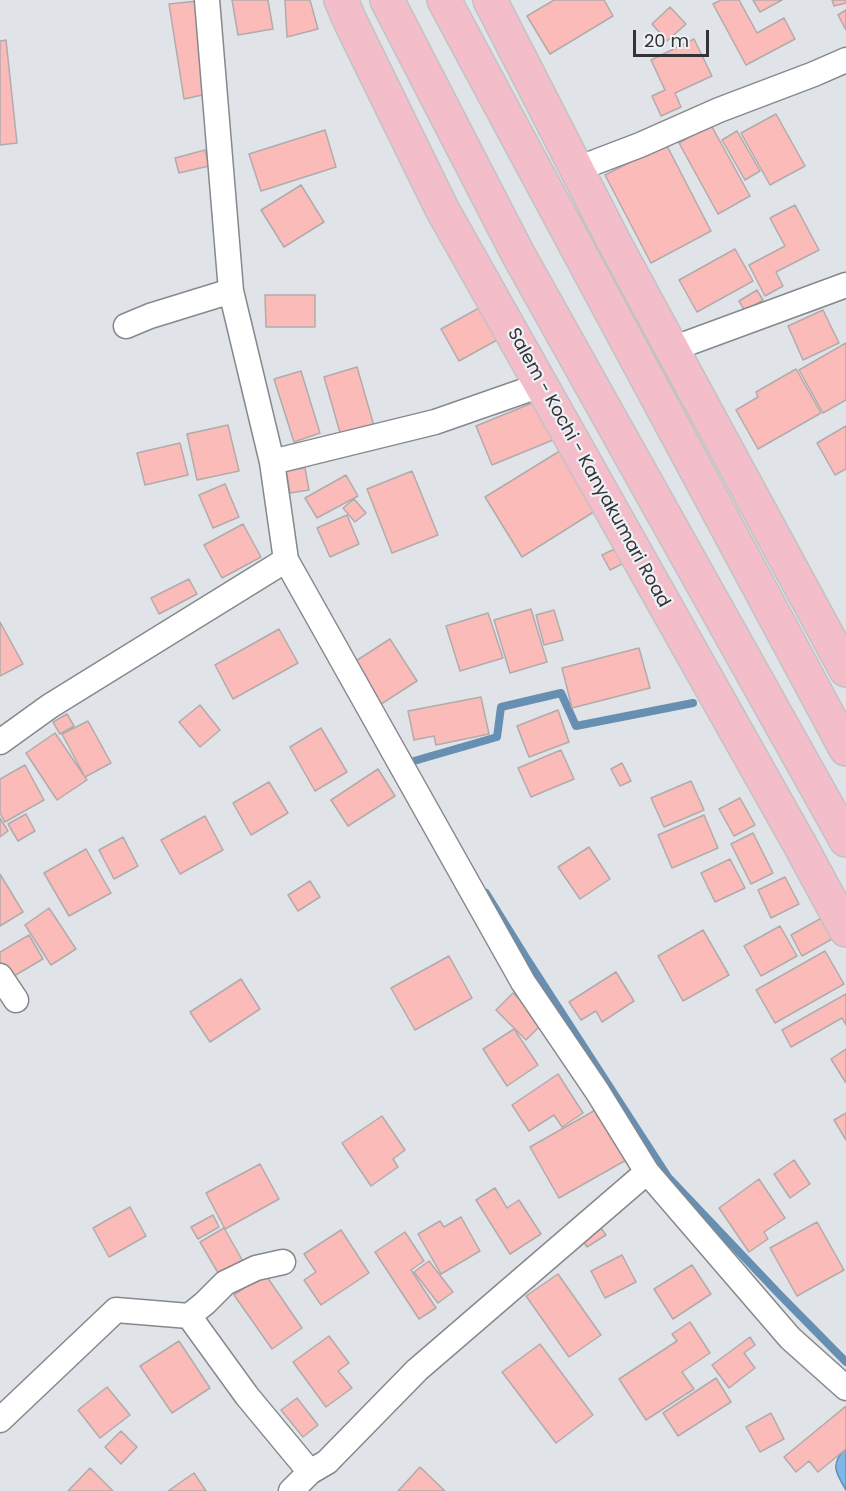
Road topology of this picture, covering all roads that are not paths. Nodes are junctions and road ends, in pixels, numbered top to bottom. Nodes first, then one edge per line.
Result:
1 (207, 0) edge
2 (341, 0) edge
3 (387, 0) edge
4 (444, 0) edge
5 (490, 0) edge
6 (846, 60) edge
7 (577, 170) junction
8 (846, 285) edge
9 (231, 291) junction
10 (126, 326) dead end
11 (672, 349) junction
12 (541, 385) junction
13 (272, 462) junction
14 (286, 560) junction
15 (841, 650) edge
16 (0, 742) edge
17 (846, 749) edge
18 (846, 840) edge
19 (846, 930) edge
20 (0, 976) edge
21 (16, 1000) dead end
22 (647, 1172) junction
23 (283, 1262) dead end
24 (189, 1316) junction
25 (846, 1388) edge
26 (0, 1420) edge
27 (310, 1472) junction
28 (291, 1491) edge

1 - 9 street
2 - 12 highway, Salem - Kochi - Kanyakumari Road
3 - 18 highway
4 - 17 highway
5 - 7 highway
6 - 7 street
7 - 11 highway
8 - 11 street
9 - 10 street
9 - 13 street
11 - 15 highway
12 - 13 street
12 - 19 highway, Salem - Kochi - Kanyakumari Road
13 - 14 street
14 - 16 street
14 - 22 street
20 - 21 street
22 - 25 street
22 - 27 street
23 - 24 street
24 - 26 street
24 - 27 street
27 - 28 street

